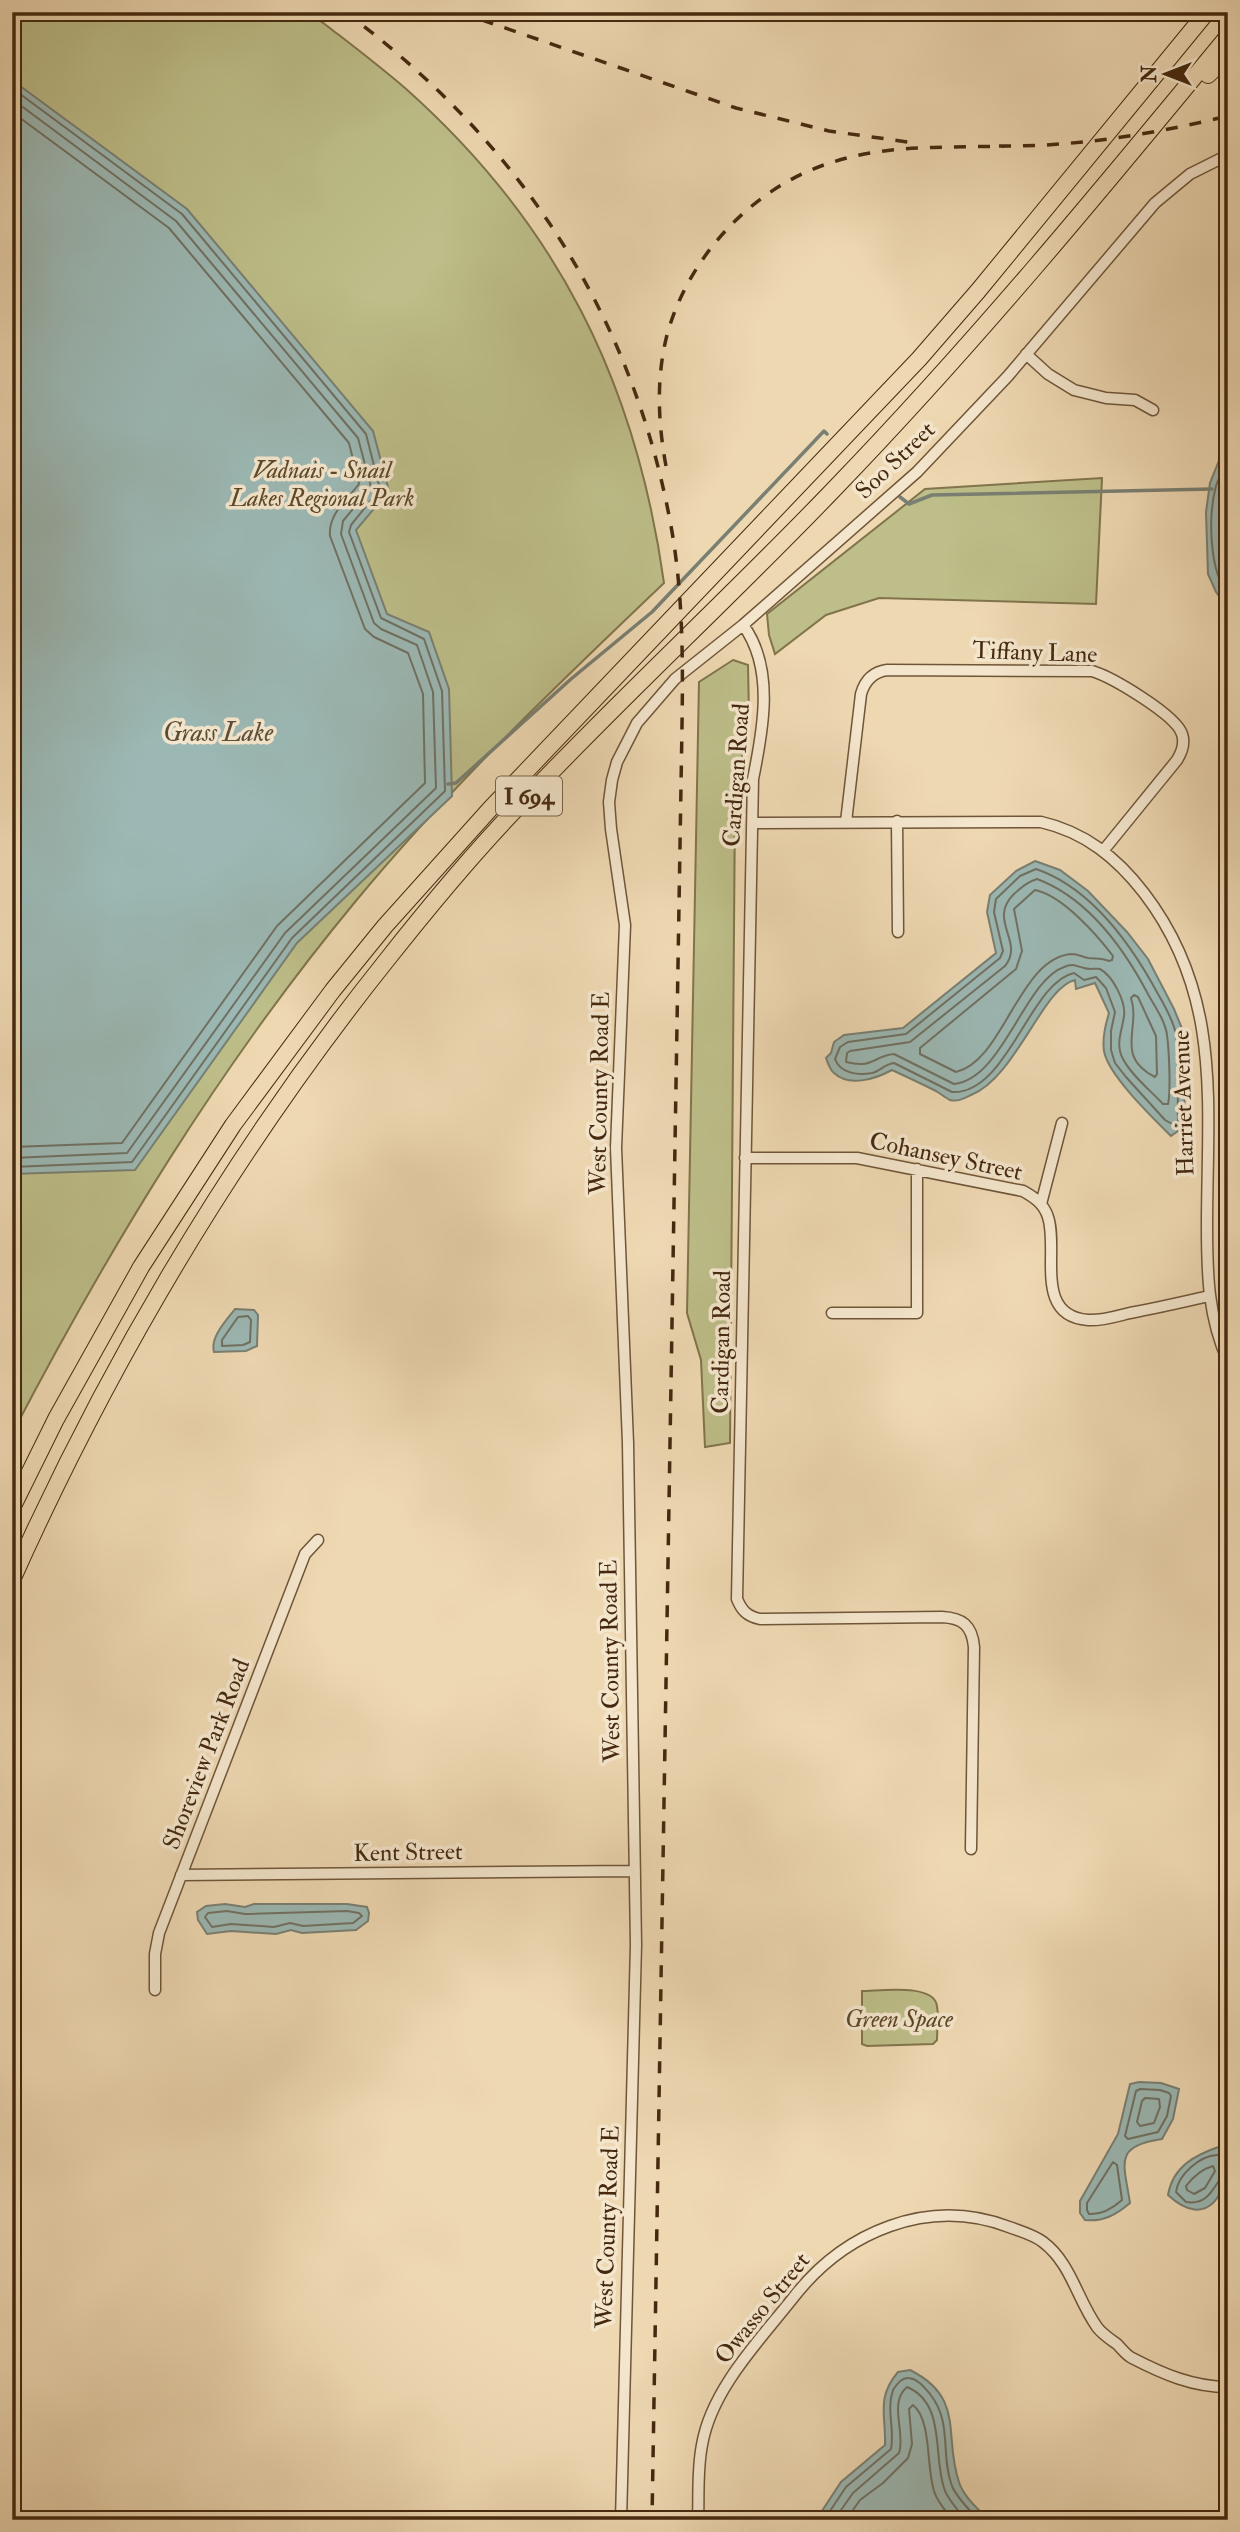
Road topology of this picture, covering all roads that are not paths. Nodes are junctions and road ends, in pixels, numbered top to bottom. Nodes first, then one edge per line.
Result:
1 (1207, 12) edge
2 (1228, 36) edge
3 (1228, 54) edge
4 (1171, 105) junction
5 (1228, 155) edge
6 (1026, 354) junction
7 (1153, 410) dead end
8 (743, 625) junction
9 (609, 803) joint
10 (897, 821) junction
11 (846, 822) junction
12 (753, 823) junction
13 (1103, 851) junction
14 (898, 932) dead end
15 (1062, 1123) dead end
16 (746, 1158) junction
17 (918, 1169) junction
18 (1041, 1204) junction
19 (1209, 1296) junction
20 (832, 1314) dead end
21 (1228, 1361) edge
22 (12, 1508) edge
23 (318, 1540) dead end
24 (12, 1580) edge
25 (971, 1849) dead end
26 (635, 1871) junction
27 (181, 1875) junction
28 (155, 1990) dead end
29 (1228, 2387) edge
30 (621, 2520) edge
31 (698, 2520) edge

1 - 22 highway, I 694
2 - 4 highway, I 694
3 - 4 highway
4 - 24 highway, I 694
5 - 6 street, Soo Street
6 - 7 street
6 - 8 street, Soo Street
8 - 9 street, Soo Street
8 - 12 street, Cardigan Road
9 - 26 street, West County Road E
10 - 11 street, Harriet Avenue
10 - 13 street, Harriet Avenue
10 - 14 street
11 - 12 street, Harriet Avenue
11 - 13 street, Tiffany Lane
12 - 16 street, Cardigan Road
13 - 19 street, Harriet Avenue
15 - 18 street
16 - 17 street, Cohansey Street
16 - 25 street, Cardigan Road
17 - 18 street, Cohansey Street
17 - 20 street
18 - 19 street, Cohansey Street
19 - 21 street, Harriet Avenue
23 - 27 street, Shoreview Park Road
26 - 27 street, Kent Street
26 - 30 street, West County Road E
27 - 28 street, Shoreview Park Road
29 - 31 street, Owasso Street

